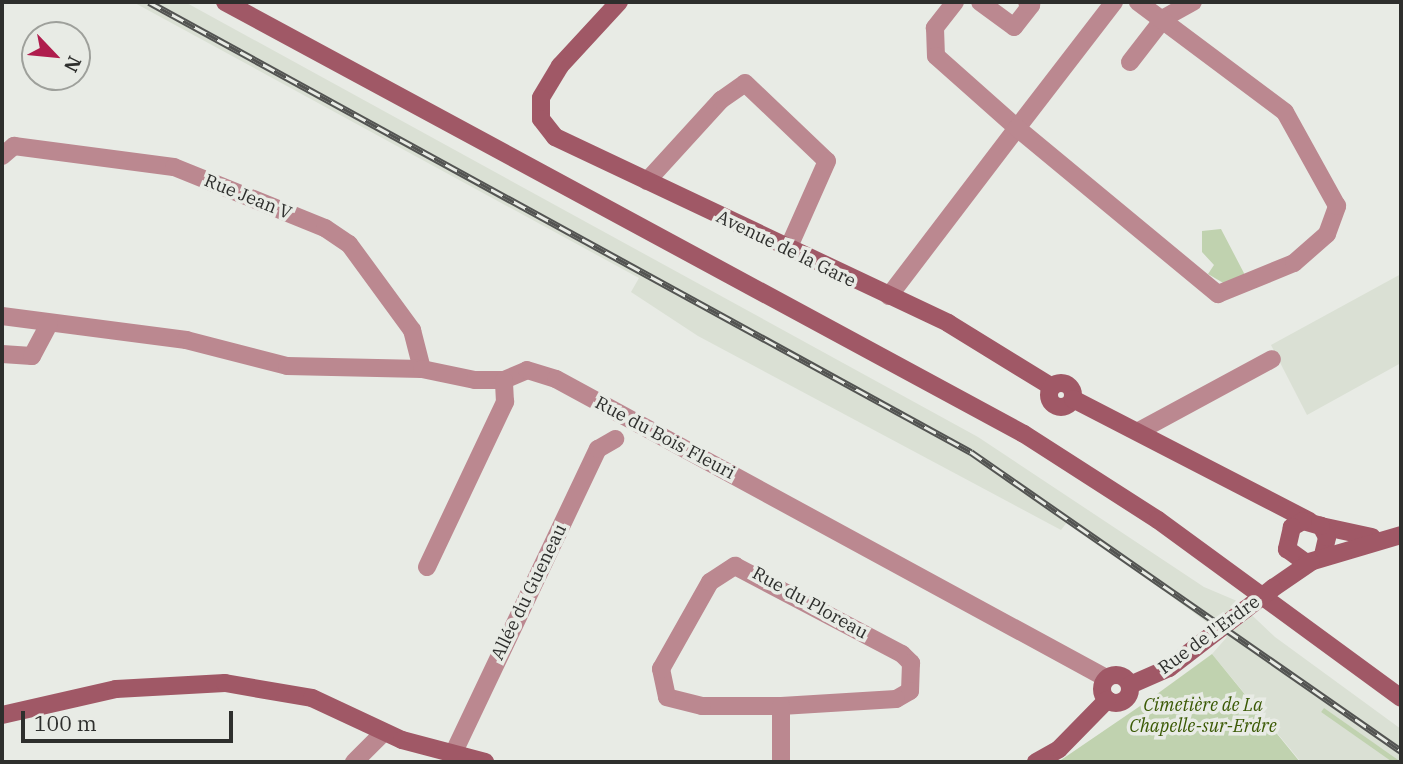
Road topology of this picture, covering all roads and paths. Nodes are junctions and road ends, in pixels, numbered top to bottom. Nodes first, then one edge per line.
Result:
1 (225, 2) edge
2 (619, 2) edge
3 (955, 2) edge
4 (980, 2) edge
5 (1027, 2) edge
6 (1115, 2) edge
7 (1138, 2) edge
8 (1193, 2) edge
9 (1164, 18) junction
10 (1130, 62) dead end
11 (1017, 128) junction
12 (2, 156) edge
13 (647, 181) junction
14 (788, 249) junction
15 (889, 296) junction
16 (2, 316) edge
17 (49, 324) junction
18 (2, 354) edge
19 (1272, 359) dead end
20 (422, 369) junction
21 (504, 380) junction
22 (1139, 431) junction
23 (615, 439) dead end
24 (1307, 524) junction
25 (1401, 535) edge
26 (1375, 538) junction
27 (1290, 553) junction
28 (1317, 559) junction
29 (427, 567) dead end
30 (1278, 583) junction
31 (1106, 678) junction
32 (1130, 685) junction
33 (1401, 698) edge
34 (1107, 700) junction
35 (781, 706) junction
36 (2, 715) edge
37 (384, 732) junction
38 (453, 754) junction
39 (354, 762) edge
40 (485, 762) edge
41 (781, 762) edge
42 (1037, 762) edge

1 - 33 street
2 - 13 street, Avenue de la Gare
3 - 11 street
4 - 5 street
6 - 11 street
7 - 9 street
8 - 9 street
9 - 10 street
9 - 11 street
11 - 15 street
12 - 20 street, Rue Jean V
13 - 14 street, Avenue de la Gare
13 - 14 street
14 - 15 street, Avenue de la Gare
15 - 22 street, Avenue de la Gare
16 - 17 street, Rue du Bois Fleuri
17 - 18 street
17 - 20 street, Rue du Bois Fleuri
19 - 22 street
20 - 21 street, Rue du Bois Fleuri
21 - 29 street
21 - 31 street, Rue du Bois Fleuri
22 - 24 street, Avenue de la Gare
23 - 38 street, Allée du Gueneau
24 - 26 street, Rue de l'Erdre
24 - 27 street
24 - 28 street
25 - 26 street, Rue de l'Erdre
26 - 28 street, Rue de l'Erdre
27 - 28 street
27 - 30 street
28 - 30 street, Rue de l'Erdre
30 - 32 street, Rue de l'Erdre, bridge
31 - 32 street
31 - 34 street
32 - 34 street, Rue de l'Erdre
34 - 42 street
35 - 35 street, Rue du Ploreau
35 - 41 street
36 - 37 street
37 - 38 street
37 - 39 street
38 - 40 street

